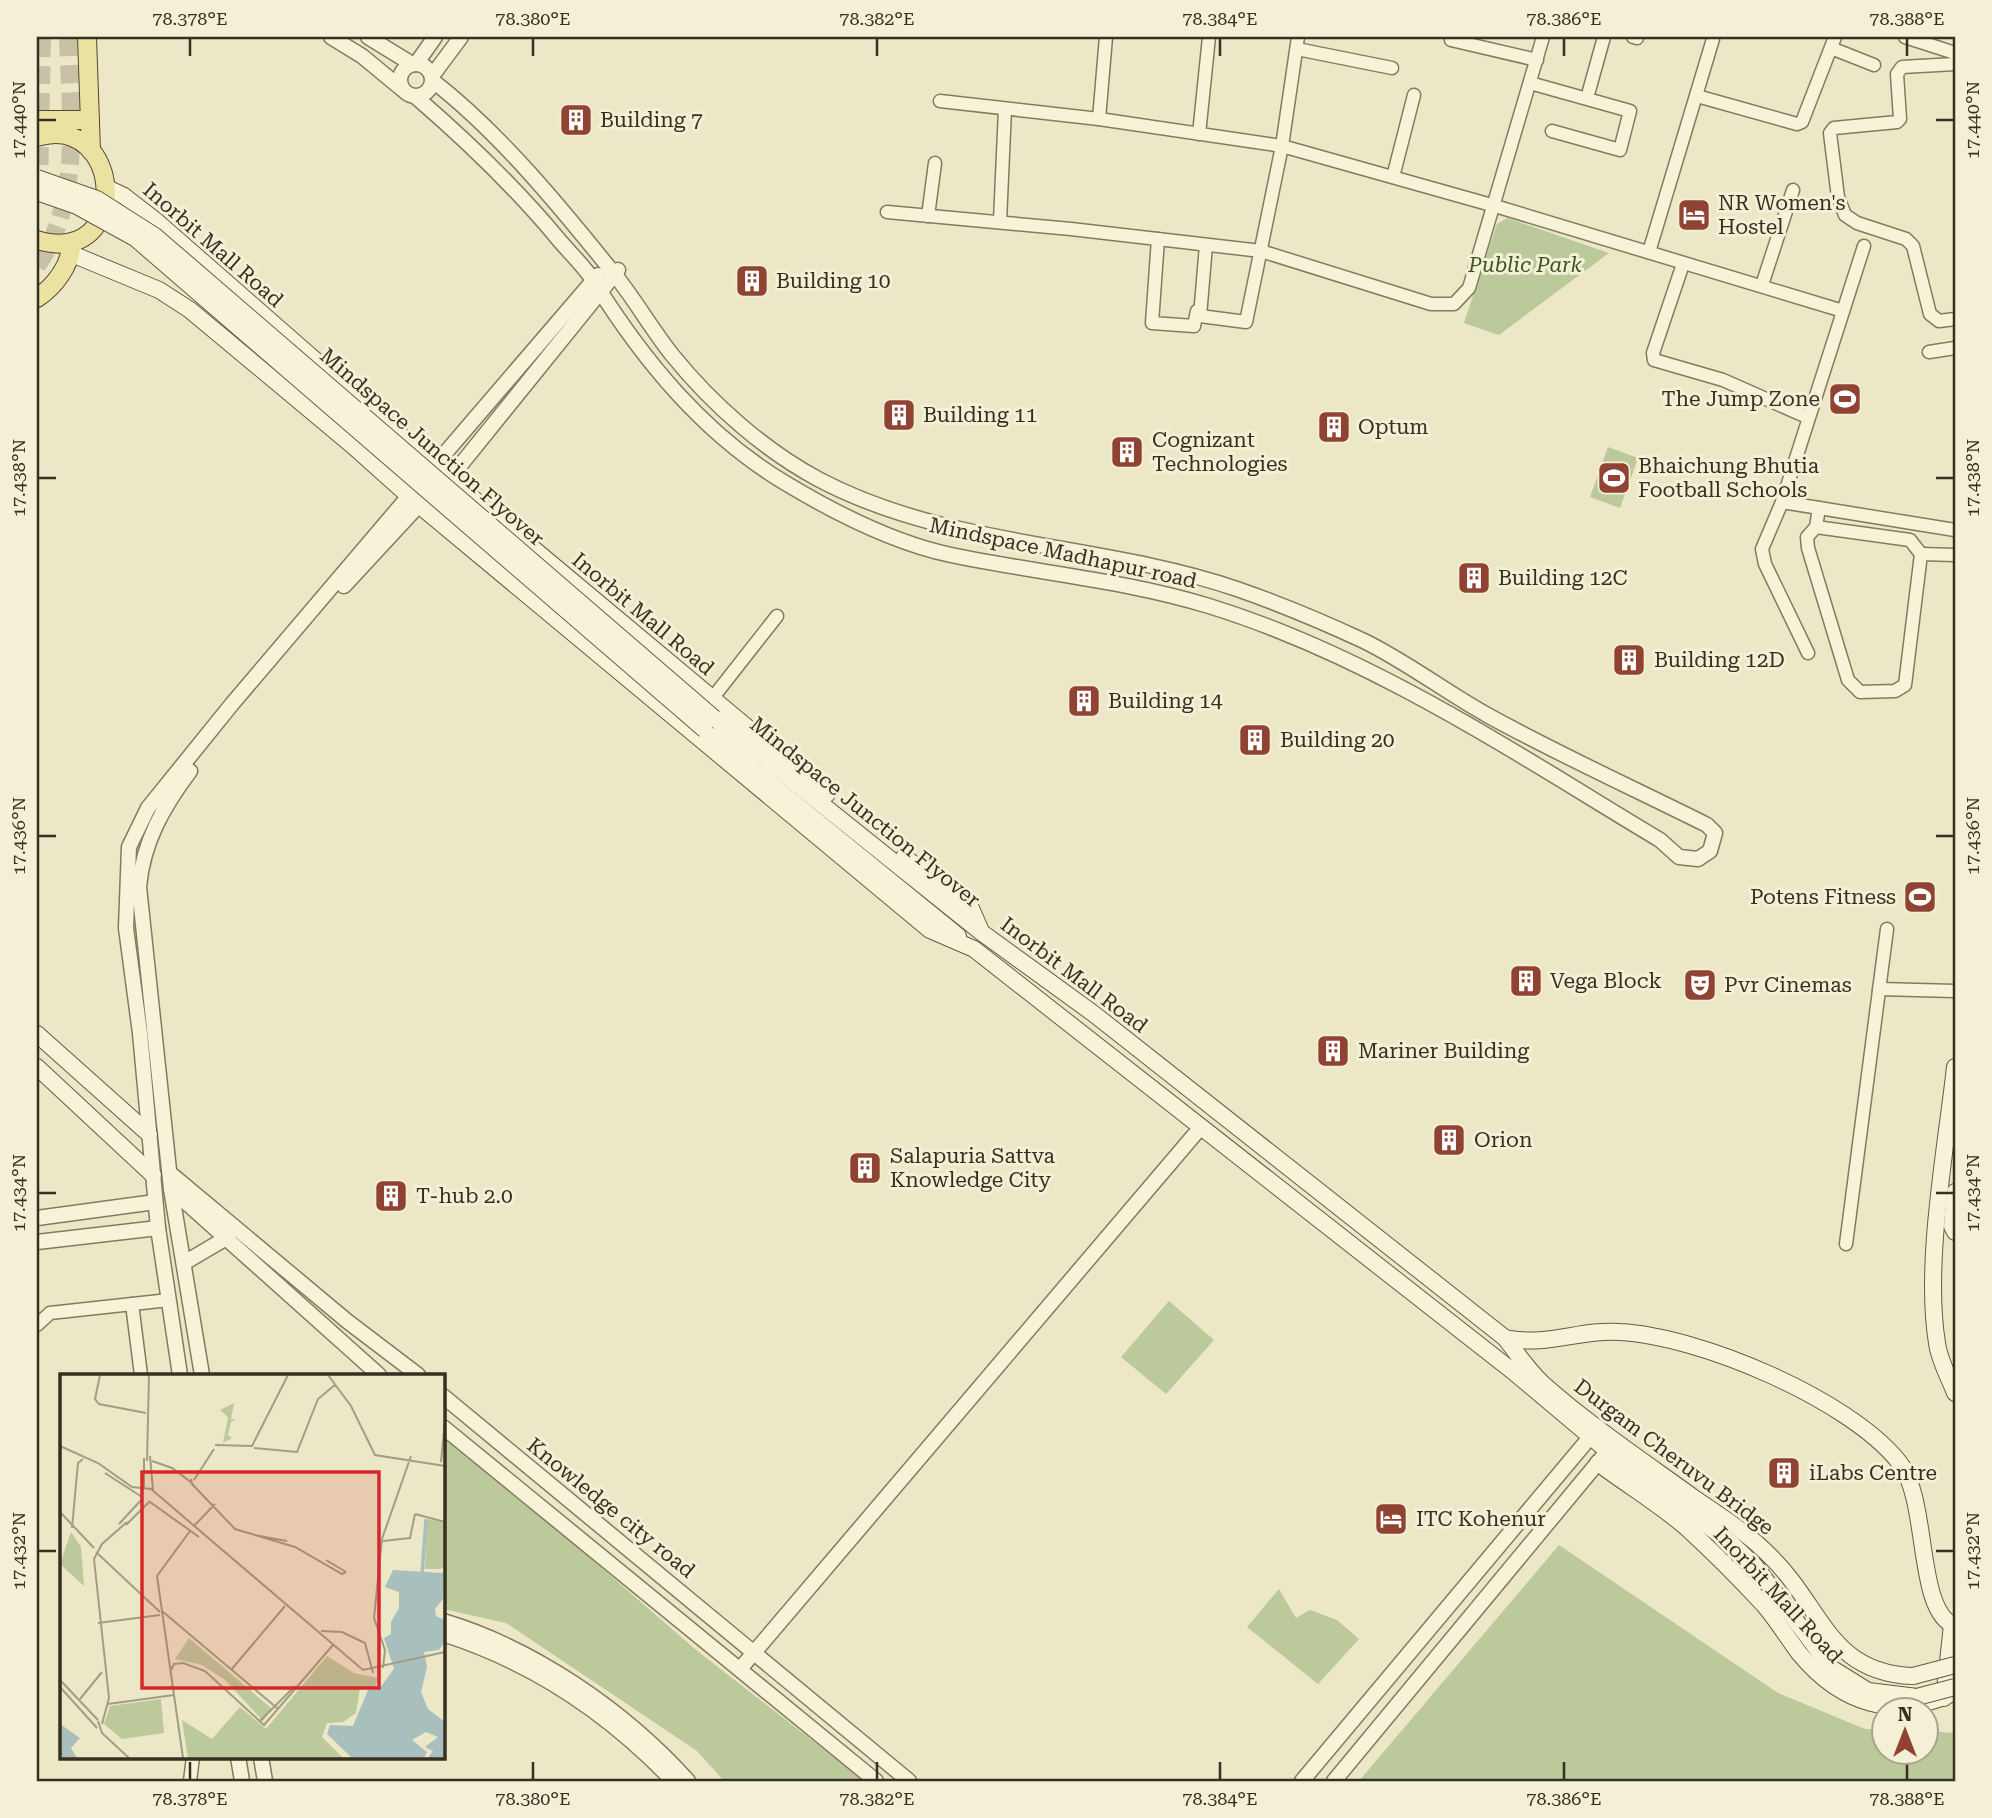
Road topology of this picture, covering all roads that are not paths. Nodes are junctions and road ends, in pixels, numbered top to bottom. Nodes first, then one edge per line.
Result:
1 (87, 37) edge
2 (331, 37) edge
3 (369, 37) edge
4 (435, 37) edge
5 (461, 37) edge
6 (1106, 37) edge
7 (1209, 37) edge
8 (1543, 37) edge
9 (1604, 37) edge
10 (1905, 37) edge
11 (1713, 39) dead end
12 (1451, 40) dead end
13 (1298, 43) edge
14 (1833, 48) edge
15 (1955, 53) edge
16 (1537, 60) junction
17 (1875, 63) dead end
18 (414, 64) junction
19 (1955, 64) edge
20 (1392, 68) dead end
21 (433, 79) junction
22 (1530, 83) junction
23 (402, 89) junction
24 (1589, 90) dead end
25 (1414, 95) dead end
26 (1697, 96) junction
27 (416, 97) junction
28 (940, 101) dead end
29 (1005, 109) junction
30 (1099, 119) junction
31 (37, 120) edge
32 (90, 120) junction
33 (1552, 131) dead end
34 (1199, 134) junction
35 (37, 137) edge
36 (1282, 146) junction
37 (92, 151) junction
38 (935, 163) dead end
39 (1393, 177) junction
40 (37, 178) edge
41 (107, 188) junction
42 (1793, 190) dead end
43 (37, 192) edge
44 (1495, 206) junction
45 (887, 212) dead end
46 (928, 216) junction
47 (1000, 222) junction
48 (1158, 239) junction
49 (37, 240) edge
50 (1785, 240) dead end
51 (1204, 244) junction
52 (1864, 246) dead end
53 (68, 247) junction
54 (1261, 251) junction
55 (1649, 252) junction
56 (1682, 264) junction
57 (612, 272) junction
58 (37, 286) edge
59 (596, 286) junction
60 (1766, 286) junction
61 (37, 298) edge
62 (1843, 312) junction
63 (1955, 319) edge
64 (299, 346) junction
65 (1955, 348) edge
66 (1929, 352) dead end
67 (270, 377) junction
68 (1807, 417) junction
69 (435, 465) junction
70 (450, 478) junction
71 (413, 501) junction
72 (1782, 502) junction
73 (1819, 508) junction
74 (1816, 527) junction
75 (953, 530) junction
76 (1955, 530) edge
77 (1921, 554) junction
78 (948, 555) junction
79 (1955, 555) edge
80 (778, 616) dead end
81 (637, 637) junction
82 (1808, 653) dead end
83 (613, 665) junction
84 (711, 700) junction
85 (1488, 716) junction
86 (710, 724) junction
87 (1477, 732) junction
88 (1887, 929) dead end
89 (981, 932) junction
90 (974, 949) junction
91 (138, 966) junction
92 (1879, 989) junction
93 (1955, 991) edge
94 (37, 1034) edge
95 (54, 1049) junction
96 (1955, 1066) edge
97 (37, 1067) edge
98 (1200, 1127) junction
99 (149, 1135) junction
100 (153, 1175) junction
101 (171, 1182) junction
102 (1955, 1192) edge
103 (155, 1202) junction
104 (37, 1218) edge
105 (158, 1228) junction
106 (1955, 1233) edge
107 (228, 1237) junction
108 (37, 1242) edge
109 (1846, 1244) dead end
110 (184, 1264) junction
111 (169, 1300) junction
112 (132, 1304) junction
113 (37, 1325) edge
114 (1505, 1338) junction
115 (141, 1374) edge
116 (180, 1374) edge
117 (202, 1374) edge
118 (378, 1374) edge
119 (417, 1374) edge
120 (1955, 1393) edge
121 (444, 1397) edge
122 (1562, 1413) joint
123 (444, 1428) edge
124 (1591, 1436) junction
125 (1603, 1457) junction
126 (444, 1621) edge
127 (1953, 1626) edge
128 (444, 1633) edge
129 (753, 1652) junction
130 (1955, 1665) edge
131 (740, 1669) junction
132 (1951, 1693) edge
133 (193, 1758) edge
134 (238, 1758) edge
135 (261, 1758) edge
136 (190, 1781) edge
137 (242, 1781) edge
138 (265, 1781) edge
139 (673, 1781) edge
140 (688, 1781) edge
141 (876, 1781) edge
142 (909, 1781) edge
143 (1302, 1781) edge
144 (1334, 1781) edge

1 - 32 main road
2 - 23 street
3 - 18 street
4 - 18 street
5 - 21 street
6 - 30 street
7 - 34 street
8 - 16 street
9 - 24 street
10 - 15 street
11 - 26 street
12 - 16 street
13 - 20 street
13 - 36 street
14 - 17 street
14 - 26 street
16 - 22 street
18 - 21 street
18 - 23 street
19 - 63 street
21 - 27 street
21 - 57 street, Mindspace Madhapur road
22 - 33 street
22 - 44 street
23 - 27 street
25 - 39 street
26 - 55 street
27 - 59 street, Mindspace Madhapur road
28 - 29 street
29 - 30 street
29 - 47 street
30 - 34 street
31 - 32 main road
32 - 37 main road
34 - 36 street
35 - 37 main road
36 - 39 street
36 - 54 street
37 - 41 main road
38 - 46 street
39 - 44 street
40 - 86 main road, Mindspace Junction Flyover, bridge
41 - 53 main road
41 - 64 main road, Inorbit Mall Road
42 - 60 street
43 - 86 main road, Mindspace Junction Flyover, bridge
44 - 54 street
44 - 55 street
45 - 46 street
46 - 47 street
47 - 48 street
48 - 51 street
48 - 51 street
49 - 53 main road
50 - 60 street
51 - 54 street
51 - 54 street
52 - 62 street
53 - 58 main road
53 - 61 main road
53 - 67 main road, Inorbit Mall Road
55 - 56 street
56 - 60 street
56 - 68 street
57 - 59 street
57 - 75 street, Mindspace Madhapur road
59 - 69 street
59 - 70 street
59 - 78 street, Mindspace Madhapur road
60 - 62 street
62 - 68 street
64 - 67 main road
64 - 69 main road, Inorbit Mall Road
65 - 66 street
67 - 71 main road, Inorbit Mall Road
68 - 72 street
69 - 70 main road, Inorbit Mall Road
70 - 81 main road, Inorbit Mall Road
71 - 83 main road, Inorbit Mall Road
71 - 91 street
72 - 73 street
72 - 82 street
73 - 74 street
73 - 76 street
74 - 77 street
74 - 77 street
75 - 78 street, Mindspace Madhapur road
75 - 85 street, Mindspace Madhapur road
77 - 79 street
78 - 87 street, Mindspace Madhapur road
80 - 84 street
81 - 83 main road
81 - 84 main road, Inorbit Mall Road
83 - 90 main road, Inorbit Mall Road
84 - 89 main road, Inorbit Mall Road
85 - 87 street
85 - 87 street, Mindspace Madhapur road
86 - 89 main road, Mindspace Junction Flyover
86 - 90 main road, Mindspace Junction Flyover
88 - 92 street
89 - 114 main road, Inorbit Mall Road
90 - 98 main road, Inorbit Mall Road
91 - 99 street
91 - 101 street
92 - 93 street
92 - 109 street
94 - 95 main road
95 - 97 main road
95 - 99 main road
96 - 120 main road
97 - 100 main road
98 - 122 main road, Inorbit Mall Road
98 - 129 street
99 - 100 street
100 - 103 street
101 - 107 street
101 - 110 street
101 - 119 street
102 - 106 main road
103 - 104 street
103 - 105 street
105 - 108 street
105 - 111 street
107 - 110 street
107 - 118 street
110 - 117 street
111 - 112 street
111 - 116 street
112 - 113 street
112 - 115 street
114 - 127 main road
114 - 130 main road, Durgam Cheruvu Bridge, bridge
121 - 129 street, Knowledge city road
122 - 124 main road, Durgam Cheruvu Bridge
123 - 131 street, Knowledge city road
124 - 125 main road, Durgam Cheruvu Bridge
124 - 143 street
125 - 132 main road, Durgam Cheruvu Bridge, bridge
125 - 132 main road, Inorbit Mall Road
125 - 144 street
126 - 140 street
127 - 132 main road
128 - 139 street
129 - 131 street
129 - 142 street, Knowledge city road
131 - 141 street, Knowledge city road
133 - 136 street
134 - 137 street
135 - 138 street

